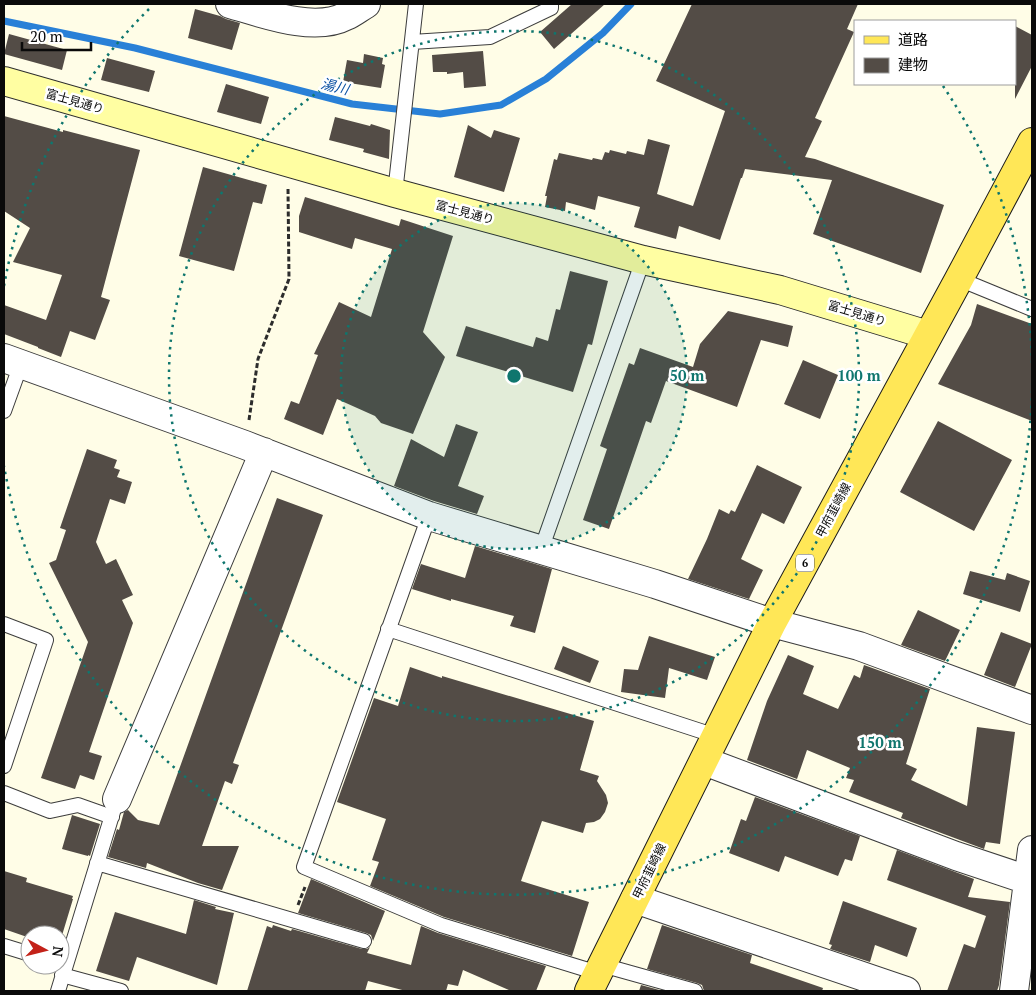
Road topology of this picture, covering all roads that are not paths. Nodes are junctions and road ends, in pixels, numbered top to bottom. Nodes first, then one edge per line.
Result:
1 (230, 4) edge
2 (366, 4) edge
3 (416, 4) edge
4 (551, 4) edge
5 (412, 42) junction
6 (4, 80) edge
7 (1032, 142) edge
8 (394, 192) junction
9 (643, 260) junction
10 (959, 278) junction
11 (1032, 309) edge
12 (928, 335) junction
13 (12, 361) edge
14 (4, 411) edge
15 (255, 449) junction
16 (429, 516) junction
17 (541, 550) junction
18 (772, 623) junction
19 (4, 624) edge
20 (388, 629) junction
21 (1032, 710) edge
22 (716, 736) junction
23 (704, 761) junction
24 (4, 766) edge
25 (4, 794) edge
26 (115, 808) junction
27 (1032, 850) edge
28 (98, 863) junction
29 (1028, 880) junction
30 (635, 898) junction
31 (364, 942) dead end
32 (70, 945) edge
33 (4, 946) edge
34 (20, 951) edge
35 (70, 971) edge
36 (61, 975) edge
37 (597, 977) edge
38 (58, 991) edge
39 (120, 991) edge
40 (695, 991) edge
41 (906, 991) edge
42 (1014, 991) edge

1 - 2 street
3 - 5 lane
4 - 5 lane
5 - 8 lane
6 - 8 street, 富士見通り
7 - 10 main road, 甲府韮崎線 / 6
8 - 9 street, 富士見通り
9 - 12 street, 富士見通り
9 - 17 lane
10 - 11 lane
10 - 12 main road, 甲府韮崎線 / 6
12 - 18 main road, 甲府韮崎線 / 6
13 - 14 lane
13 - 15 street
15 - 16 street
15 - 26 street
16 - 17 street
16 - 20 lane
17 - 18 street
18 - 21 street
18 - 22 main road, 甲府韮崎線 / 6
19 - 24 lane
20 - 22 lane
20 - 37 lane
22 - 23 main road, 甲府韮崎線 / 6
23 - 29 street
23 - 30 main road, 甲府韮崎線 / 6
25 - 26 lane
26 - 28 lane
27 - 29 street
28 - 31 lane
28 - 32 lane
29 - 42 street
30 - 37 main road, 甲府韮崎線 / 6
30 - 41 street
33 - 34 lane
35 - 39 lane
36 - 38 lane
37 - 40 lane

